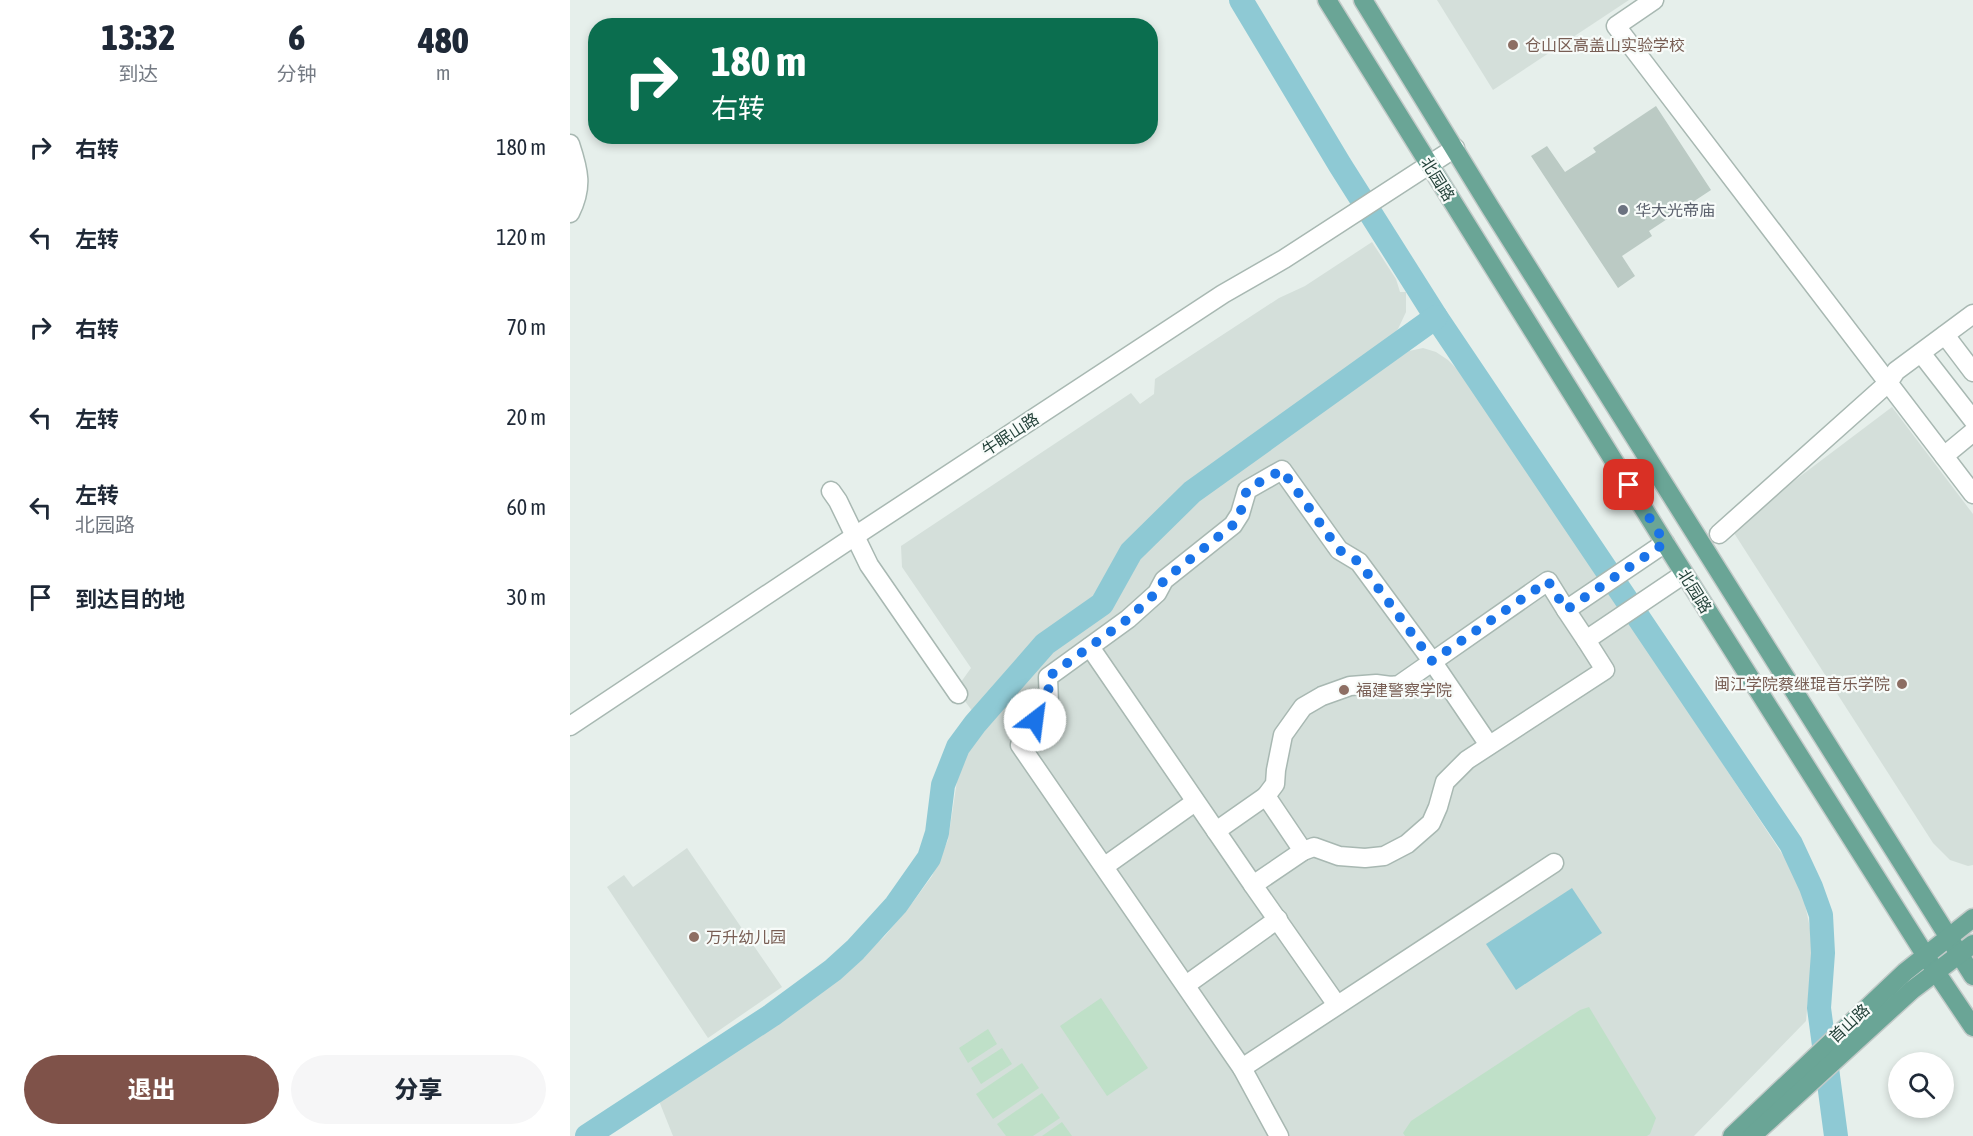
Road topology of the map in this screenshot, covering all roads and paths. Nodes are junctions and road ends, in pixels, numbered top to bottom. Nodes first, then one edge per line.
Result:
1 (1327, 0) edge
2 (1363, 0) edge
3 (1654, 0) edge
4 (1416, 85) junction
5 (1390, 101) junction
6 (570, 144) edge
7 (1455, 148) junction
8 (1429, 165) junction
9 (1490, 207) junction
10 (570, 213) edge
11 (1465, 223) junction
12 (1973, 314) edge
13 (1945, 335) junction
14 (1921, 353) junction
15 (1973, 372) edge
16 (1888, 383) junction
17 (1973, 420) edge
18 (1973, 432) edge
19 (1944, 456) junction
20 (831, 491) dead end
21 (1973, 494) edge
22 (1719, 534) dead end
23 (855, 536) junction
24 (1665, 543) junction
25 (1684, 573) junction
26 (1574, 605) junction
27 (1586, 640) junction
28 (1090, 647) junction
29 (1432, 661) junction
30 (958, 694) dead end
31 (570, 726) edge
32 (1489, 745) junction
33 (1266, 796) junction
34 (1195, 802) junction
35 (1216, 831) junction
36 (1303, 851) junction
37 (1554, 863) dead end
38 (1105, 866) junction
39 (1253, 885) junction
40 (1973, 918) edge
41 (1278, 919) junction
42 (1948, 936) junction
43 (1966, 950) edge
44 (1926, 956) junction
45 (1936, 972) junction
46 (1973, 976) edge
47 (1186, 985) junction
48 (1337, 1005) junction
49 (1973, 1027) edge
50 (1242, 1068) junction
51 (1280, 1136) edge
52 (1732, 1136) edge
53 (1752, 1136) edge

1 - 5 main road, 北园路
2 - 4 main road, 北园路
3 - 16 street
4 - 5 main road
4 - 7 main road, 北园路
5 - 8 main road, 北园路
6 - 10 street
7 - 8 street, 牛眠山路
7 - 9 main road, 北园路
8 - 11 main road, 北园路
8 - 23 street, 牛眠山路
9 - 11 main road
9 - 42 main road, 北园路
11 - 24 main road, 北园路
12 - 13 street
13 - 14 street
13 - 15 street
14 - 16 street
14 - 17 street
16 - 19 street
16 - 22 street
18 - 19 street
19 - 21 street
20 - 23 street
23 - 30 street
23 - 31 street, 牛眠山路
24 - 25 main road, 北园路
24 - 26 street
25 - 27 street
25 - 44 main road, 北园路
26 - 27 street
26 - 29 street
27 - 32 street
28 - 29 street
28 - 34 street
28 - 38 street
29 - 32 street
29 - 33 street
32 - 36 street
33 - 35 street
33 - 36 street
34 - 35 street
34 - 38 street
35 - 39 street
36 - 39 street
37 - 48 street
38 - 47 street
39 - 41 street
40 - 42 main road, 首山路
41 - 47 street
41 - 48 street
42 - 43 main road, 北园路
42 - 44 main road, 首山路
43 - 45 main road, 首山路
43 - 46 main road, 北园路
44 - 45 main road, 北园路
44 - 52 main road, 首山路
45 - 49 main road, 北园路
45 - 53 main road, 首山路
47 - 50 street
48 - 50 street
50 - 51 street

